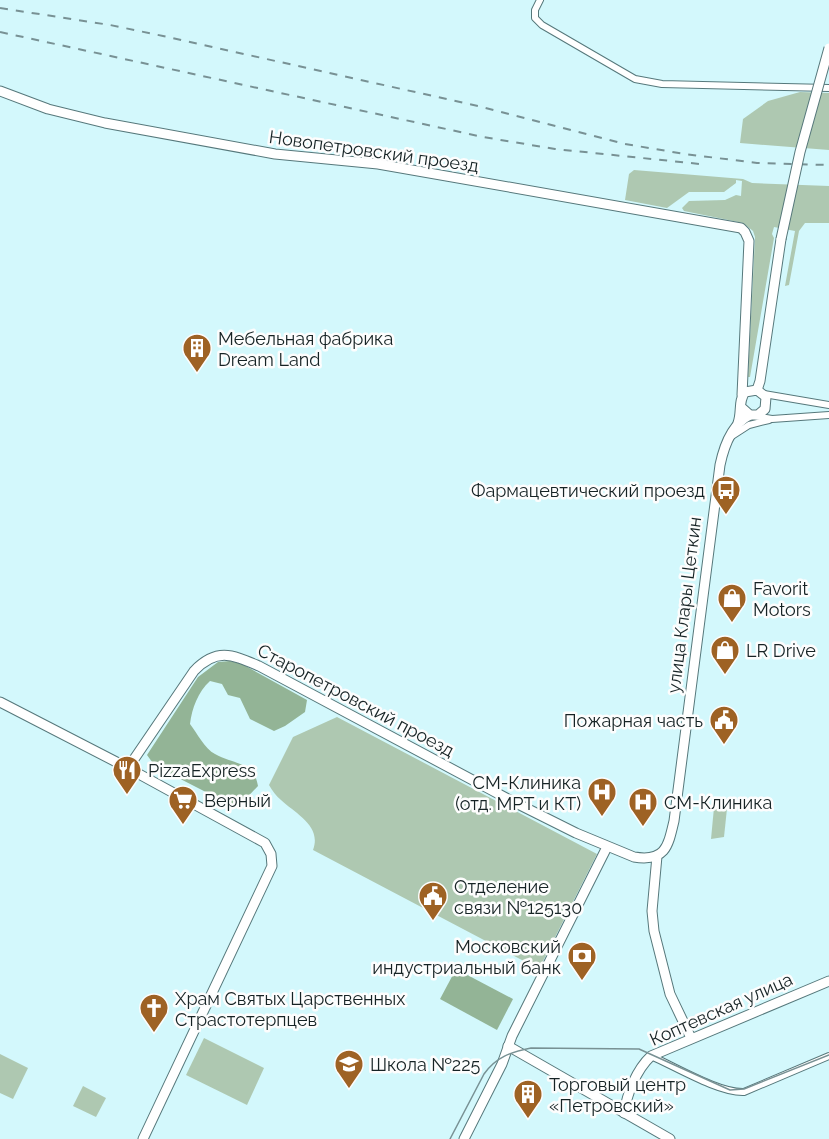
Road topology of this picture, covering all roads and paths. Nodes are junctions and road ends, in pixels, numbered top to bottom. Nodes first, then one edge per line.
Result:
1 (540, 0) edge
2 (829, 48) edge
3 (829, 88) edge
4 (0, 91) edge
5 (760, 392) junction
6 (742, 395) junction
7 (829, 405) edge
8 (741, 407) junction
9 (752, 415) junction
10 (829, 415) edge
11 (772, 419) junction
12 (736, 428) junction
13 (728, 440) junction
14 (0, 702) edge
15 (128, 768) junction
16 (607, 847) junction
17 (657, 856) junction
18 (829, 981) edge
19 (691, 1038) junction
20 (508, 1046) junction
21 (651, 1056) junction
22 (829, 1056) edge
23 (624, 1113) junction
24 (143, 1139) edge
25 (464, 1139) edge
26 (670, 1139) edge

1 - 3 street
2 - 5 street, bridge
4 - 6 street, Новопетровский проезд
5 - 6 street
5 - 7 street
5 - 9 street
6 - 8 street
8 - 9 street
8 - 12 street, улица Клары Цеткин
9 - 11 street
9 - 12 street, улица Клары Цеткин
10 - 11 street
11 - 13 street
12 - 13 street, улица Клары Цеткин
13 - 17 street, улица Клары Цеткин
14 - 15 street
15 - 16 street, Старопетровский проезд
15 - 24 street
16 - 17 street
16 - 20 street
17 - 19 street, улица Клары Цеткин
18 - 19 street, Коптевская улица
19 - 21 street, Коптевская улица
20 - 23 street
20 - 25 street
21 - 22 street
21 - 23 street, Коптевская улица
23 - 26 street

